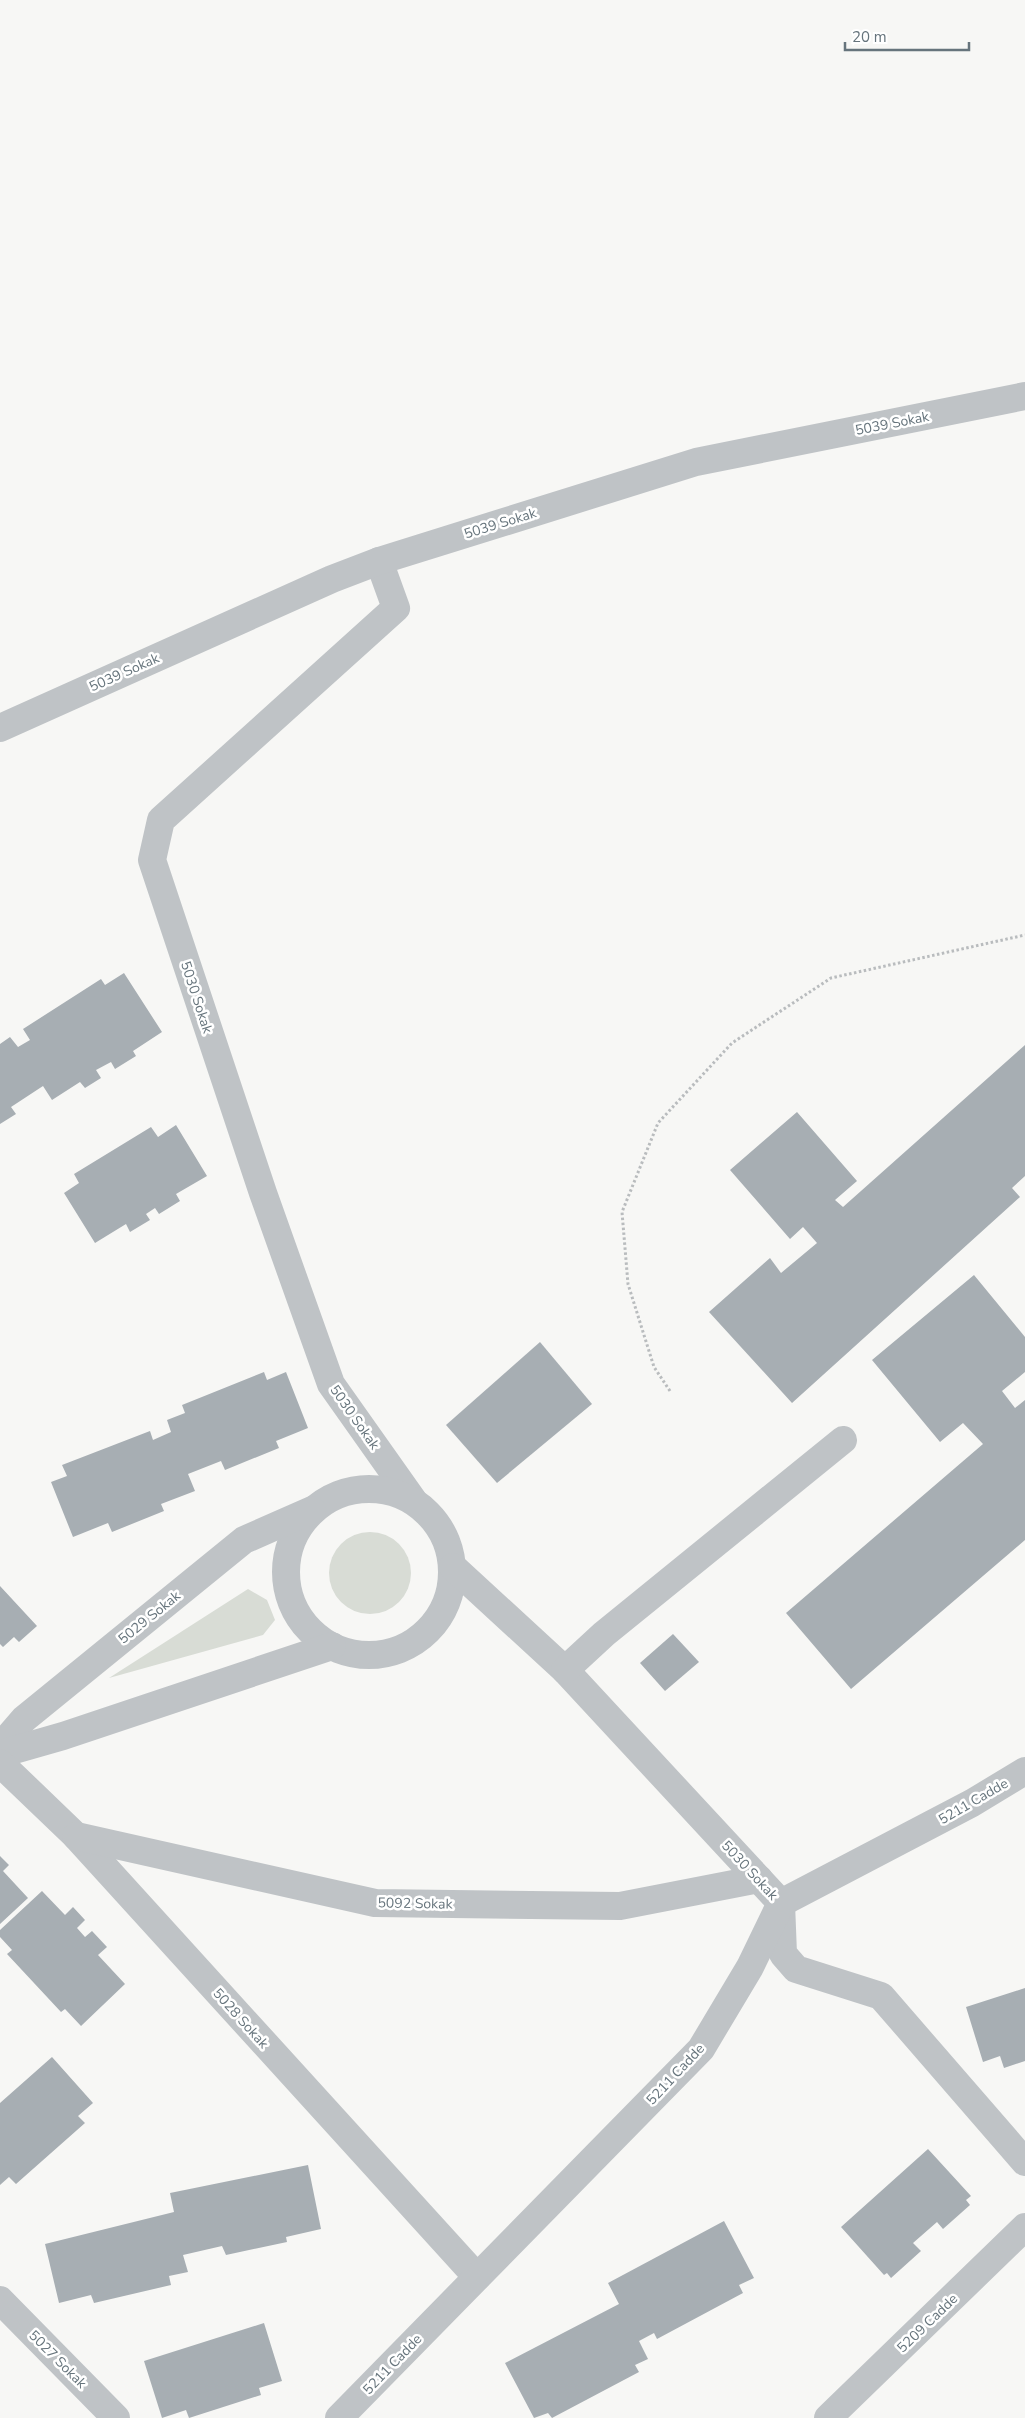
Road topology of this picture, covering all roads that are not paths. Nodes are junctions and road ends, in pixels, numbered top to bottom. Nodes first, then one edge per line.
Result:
1 (1025, 396) edge
2 (379, 561) junction
3 (0, 728) edge
4 (843, 1440) dead end
5 (413, 1500) junction
6 (313, 1509) junction
7 (452, 1567) junction
8 (332, 1646) junction
9 (565, 1670) junction
10 (0, 1747) edge
11 (0, 1754) edge
12 (0, 1763) edge
13 (1025, 1770) edge
14 (76, 1836) junction
15 (759, 1879) junction
16 (781, 1903) junction
17 (1025, 2162) edge
18 (1025, 2227) edge
19 (477, 2277) junction
20 (0, 2300) edge
21 (116, 2418) edge
22 (339, 2418) edge
23 (828, 2418) edge

1 - 2 street, 5039 Sokak
2 - 3 street, 5039 Sokak
2 - 5 street, 5030 Sokak
4 - 9 street
5 - 6 street
5 - 7 street
6 - 8 street
6 - 10 street, 5029 Sokak
7 - 8 street
7 - 9 street, 5030 Sokak
8 - 11 street
9 - 15 street, 5030 Sokak
12 - 14 street, 5028 Sokak
13 - 16 street, 5211 Cadde
14 - 15 street, 5092 Sokak
14 - 19 street, 5028 Sokak
15 - 16 street, 5030 Sokak
16 - 17 street, 5030 Sokak
16 - 19 street, 5211 Cadde
18 - 23 street, 5209 Cadde
19 - 22 street, 5211 Cadde
20 - 21 street, 5027 Sokak

